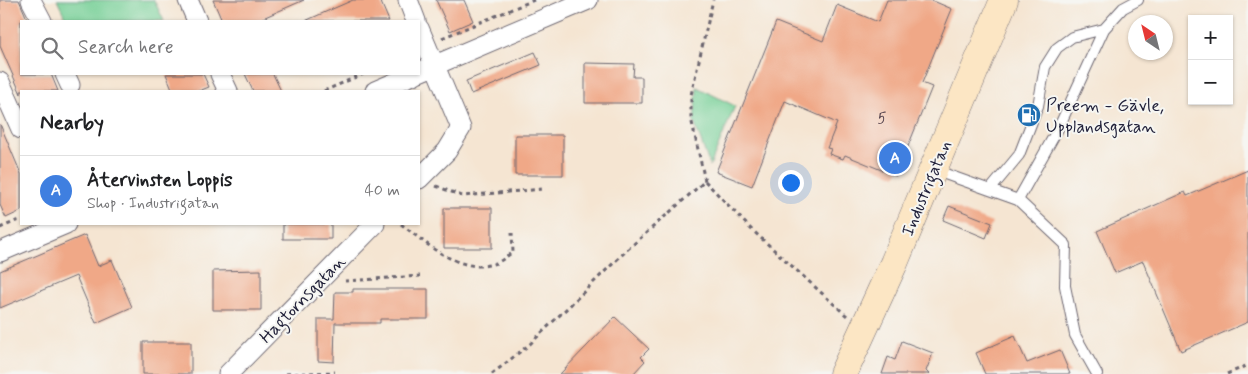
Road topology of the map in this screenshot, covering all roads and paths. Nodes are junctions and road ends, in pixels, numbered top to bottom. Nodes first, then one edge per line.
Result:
1 (31, 0) edge
2 (188, 0) edge
3 (408, 0) edge
4 (534, 0) edge
5 (588, 0) edge
6 (713, 0) edge
7 (1004, 0) edge
8 (1138, 0) edge
9 (41, 20) edge
10 (197, 20) edge
11 (416, 20) edge
12 (1104, 29) junction
13 (422, 37) edge
14 (426, 69) edge
15 (220, 75) edge
16 (361, 75) edge
17 (413, 75) edge
18 (0, 82) edge
19 (228, 90) edge
20 (326, 90) edge
21 (377, 90) edge
22 (20, 127) edge
23 (934, 170) junction
24 (420, 178) edge
25 (420, 179) edge
26 (705, 181) junction
27 (543, 189) dead end
28 (990, 190) junction
29 (1018, 200) junction
30 (20, 219) edge
31 (62, 225) edge
32 (374, 225) edge
33 (402, 225) edge
34 (0, 228) edge
35 (512, 233) dead end
36 (0, 252) edge
37 (325, 275) junction
38 (420, 276) dead end
39 (862, 330) junction
40 (1248, 365) edge
41 (335, 372) dead end
42 (228, 374) edge
43 (286, 374) edge
44 (492, 374) edge
45 (843, 374) edge
46 (1097, 374) edge
47 (1227, 374) edge

1 - 9 street
2 - 10 street
3 - 11 street
4 - 13 path
5 - 14 street
6 - 26 path
7 - 23 street, Industrigatan
8 - 12 lane
12 - 28 lane
12 - 29 lane
13 - 14 street
14 - 24 street
15 - 19 street
16 - 20 path
17 - 21 street
18 - 22 street
23 - 28 lane
23 - 39 street, Industrigatan
25 - 27 path
26 - 39 path
26 - 44 path
28 - 29 lane
29 - 46 lane
30 - 34 path
31 - 36 street
32 - 37 street, Hagtornsgatan
33 - 35 path
37 - 38 path
37 - 42 street, Hagtornsgatan
39 - 45 street, Industrigatan
40 - 47 path
41 - 43 path

